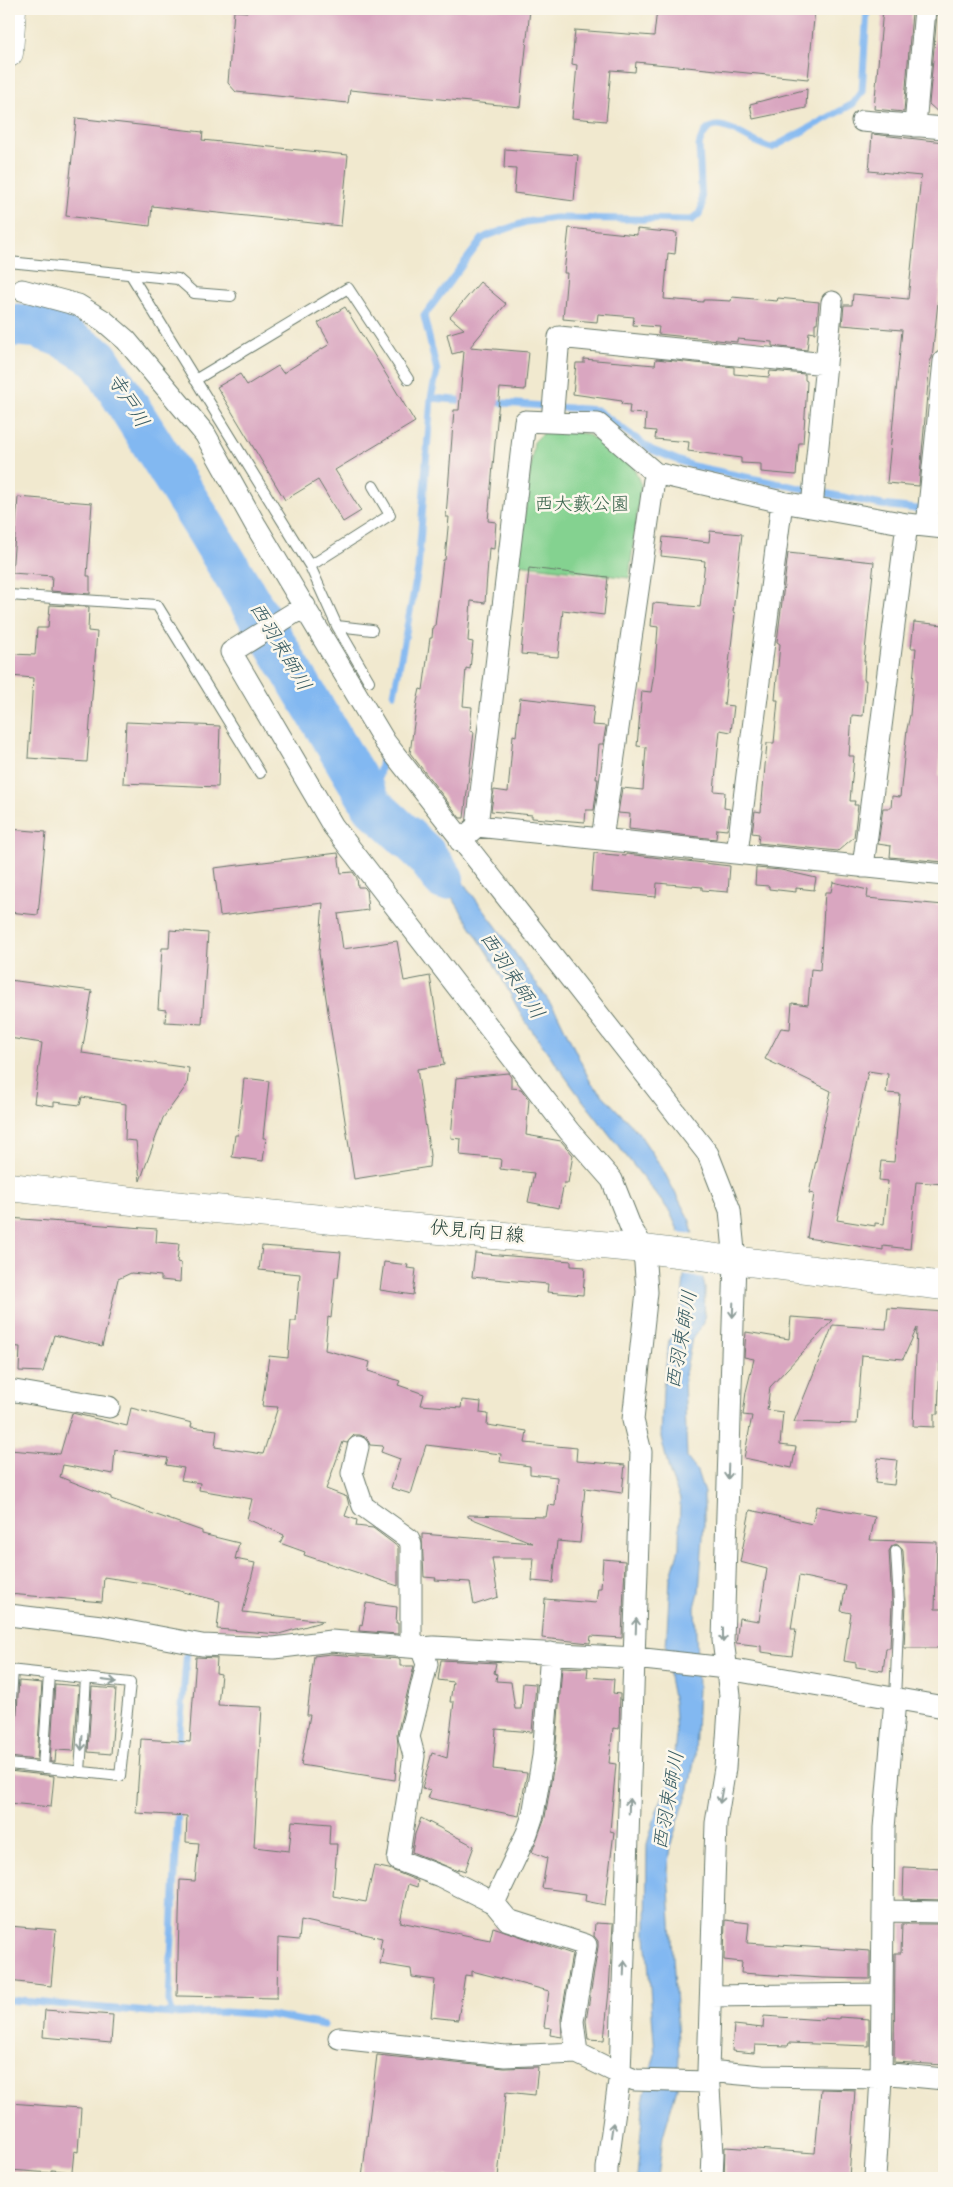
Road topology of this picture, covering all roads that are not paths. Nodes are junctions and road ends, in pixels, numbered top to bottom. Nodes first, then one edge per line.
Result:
1 (12, 9) edge
2 (925, 9) edge
3 (9, 52) edge
4 (862, 121) dead end
5 (915, 126) junction
6 (944, 128) edge
7 (9, 262) edge
8 (131, 275) junction
9 (22, 290) dead end
10 (231, 296) dead end
11 (832, 302) dead end
12 (944, 361) edge
13 (826, 364) junction
14 (408, 379) dead end
15 (195, 380) junction
16 (552, 422) junction
17 (655, 473) junction
18 (373, 486) dead end
19 (782, 502) junction
20 (812, 507) junction
21 (926, 526) edge
22 (310, 566) junction
23 (9, 595) edge
24 (305, 606) junction
25 (337, 626) junction
26 (372, 630) dead end
27 (369, 681) dead end
28 (260, 773) dead end
29 (477, 826) junction
30 (602, 839) junction
31 (460, 841) junction
32 (737, 853) junction
33 (863, 867) junction
34 (944, 875) edge
35 (9, 1187) edge
36 (644, 1250) junction
37 (735, 1261) junction
38 (944, 1286) edge
39 (9, 1390) edge
40 (109, 1408) dead end
41 (358, 1447) dead end
42 (896, 1551) dead end
43 (9, 1615) edge
44 (421, 1648) junction
45 (551, 1653) junction
46 (637, 1658) junction
47 (722, 1668) junction
48 (11, 1670) edge
49 (49, 1674) junction
50 (86, 1678) junction
51 (895, 1700) junction
52 (944, 1707) edge
53 (9, 1727) edge
54 (9, 1764) edge
55 (43, 1768) junction
56 (80, 1772) junction
57 (494, 1902) junction
58 (883, 1911) junction
59 (944, 1912) edge
60 (882, 1994) junction
61 (711, 1996) junction
62 (339, 2038) dead end
63 (577, 2053) junction
64 (708, 2076) junction
65 (881, 2076) junction
66 (628, 2077) junction
67 (944, 2079) edge
68 (607, 2178) edge
69 (712, 2178) edge
70 (875, 2178) edge

1 - 3 main road
2 - 5 street
4 - 5 street
5 - 6 street
7 - 8 lane
8 - 10 lane
8 - 15 lane
9 - 24 street
11 - 13 street
12 - 21 street
13 - 16 street
13 - 20 street
14 - 15 lane
15 - 22 lane
16 - 17 street
16 - 29 street
17 - 19 street
17 - 30 street
18 - 22 lane
19 - 20 street
19 - 32 street
20 - 21 street
21 - 33 street
22 - 25 lane
23 - 28 lane
24 - 31 street
24 - 36 street
25 - 26 lane
25 - 27 lane
29 - 30 street
29 - 31 street
30 - 32 street
31 - 37 street
32 - 33 street
33 - 34 street
35 - 36 main road, 伏見向日線
36 - 37 main road, 伏見向日線
46 -> 36 street
37 - 38 main road, 伏見向日線
37 -> 47 street
39 - 40 street
41 - 44 street
42 - 51 lane
43 - 44 street
44 - 45 street
44 - 57 street
45 - 46 street
45 - 57 street
46 - 47 street
66 -> 46 street
47 - 51 street
47 -> 61 street
48 - 49 lane
48 - 53 lane
49 - 50 lane
49 - 55 lane
50 -> 56 lane
50 -> 56 lane
51 - 52 street
51 - 58 street
54 - 55 lane
55 - 56 lane
57 - 63 street
58 - 59 street
58 - 60 street
60 - 61 street
60 - 65 street
61 - 64 street
62 - 63 street
63 - 66 street
64 - 65 street
64 - 66 street
64 - 69 street
65 - 67 street
65 - 70 street
68 -> 66 street

